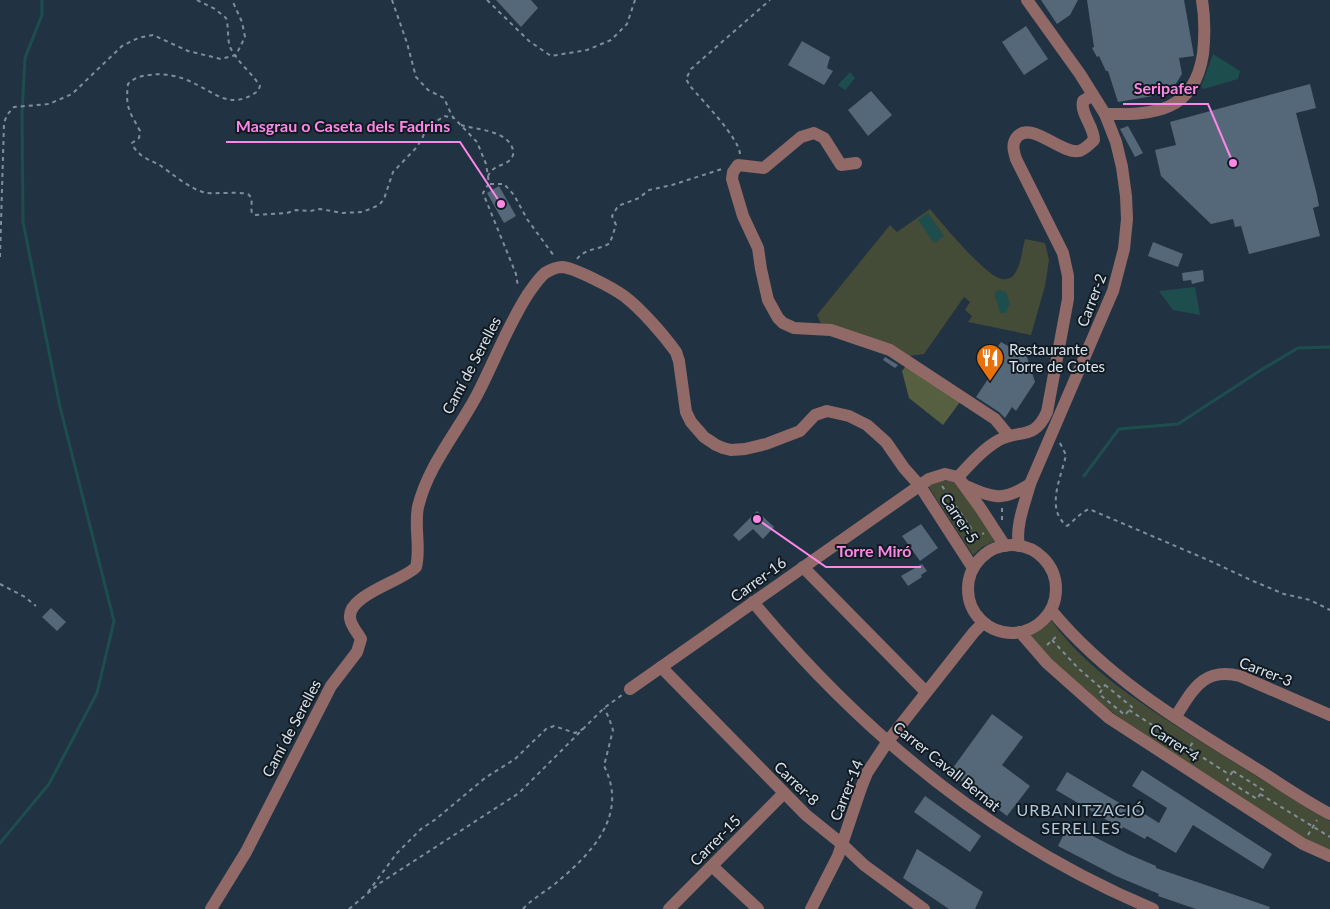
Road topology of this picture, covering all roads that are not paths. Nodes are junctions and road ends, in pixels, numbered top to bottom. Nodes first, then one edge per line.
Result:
1 (1027, 0) edge
2 (1202, 0) edge
3 (1093, 95) junction
4 (1104, 114) junction
5 (856, 163) dead end
6 (1009, 436) junction
7 (961, 481) junction
8 (1030, 484) junction
9 (920, 486) junction
10 (1005, 546) junction
11 (1019, 546) junction
12 (803, 567) junction
13 (973, 568) junction
14 (754, 602) junction
15 (1051, 610) junction
16 (983, 623) junction
17 (1020, 632) junction
18 (661, 667) junction
19 (630, 689) road end
20 (926, 692) junction
21 (1330, 715) edge
22 (1176, 716) junction
23 (888, 741) junction
24 (784, 793) junction
25 (1326, 812) edge
26 (842, 844) junction
27 (1330, 856) edge
28 (712, 866) junction
29 (210, 909) edge
30 (669, 909) edge
31 (758, 909) edge
32 (811, 909) edge
33 (924, 909) edge
34 (1153, 909) edge

1 - 3 street, Carrer-2
2 - 4 street
3 - 4 street, Carrer-2
3 - 6 street
4 - 8 street, Carrer-2
5 - 6 street
6 - 7 street
7 - 8 street
7 - 9 street, Carrer-16
7 - 10 street, Carrer-5
8 - 11 street, Carrer-2
9 - 12 street, Carrer-16
9 - 13 street, Carrer-5
9 - 29 street, Camí de Serelles
10 - 11 street
10 - 13 street
11 - 15 street
12 - 14 street, Carrer-16
12 - 20 street
13 - 16 street
14 - 18 street, Carrer-16
14 - 23 street, Carrer Cavall Bernat
15 - 17 street
15 - 22 street, Carrer-4
16 - 17 street
16 - 20 street, Carrer-14
17 - 27 street, Carrer-4
18 - 19 street, Carrer-16
18 - 24 street, Carrer-8
20 - 23 street, Carrer-14
21 - 22 street, Carrer-3
22 - 25 street, Carrer-4
23 - 26 street, Carrer-14
23 - 34 street, Carrer Cavall Bernat
24 - 26 street, Carrer-8
24 - 28 street, Carrer-15
26 - 32 street, Carrer-14
26 - 33 street, Carrer-8
28 - 30 street, Carrer-15
28 - 31 street

